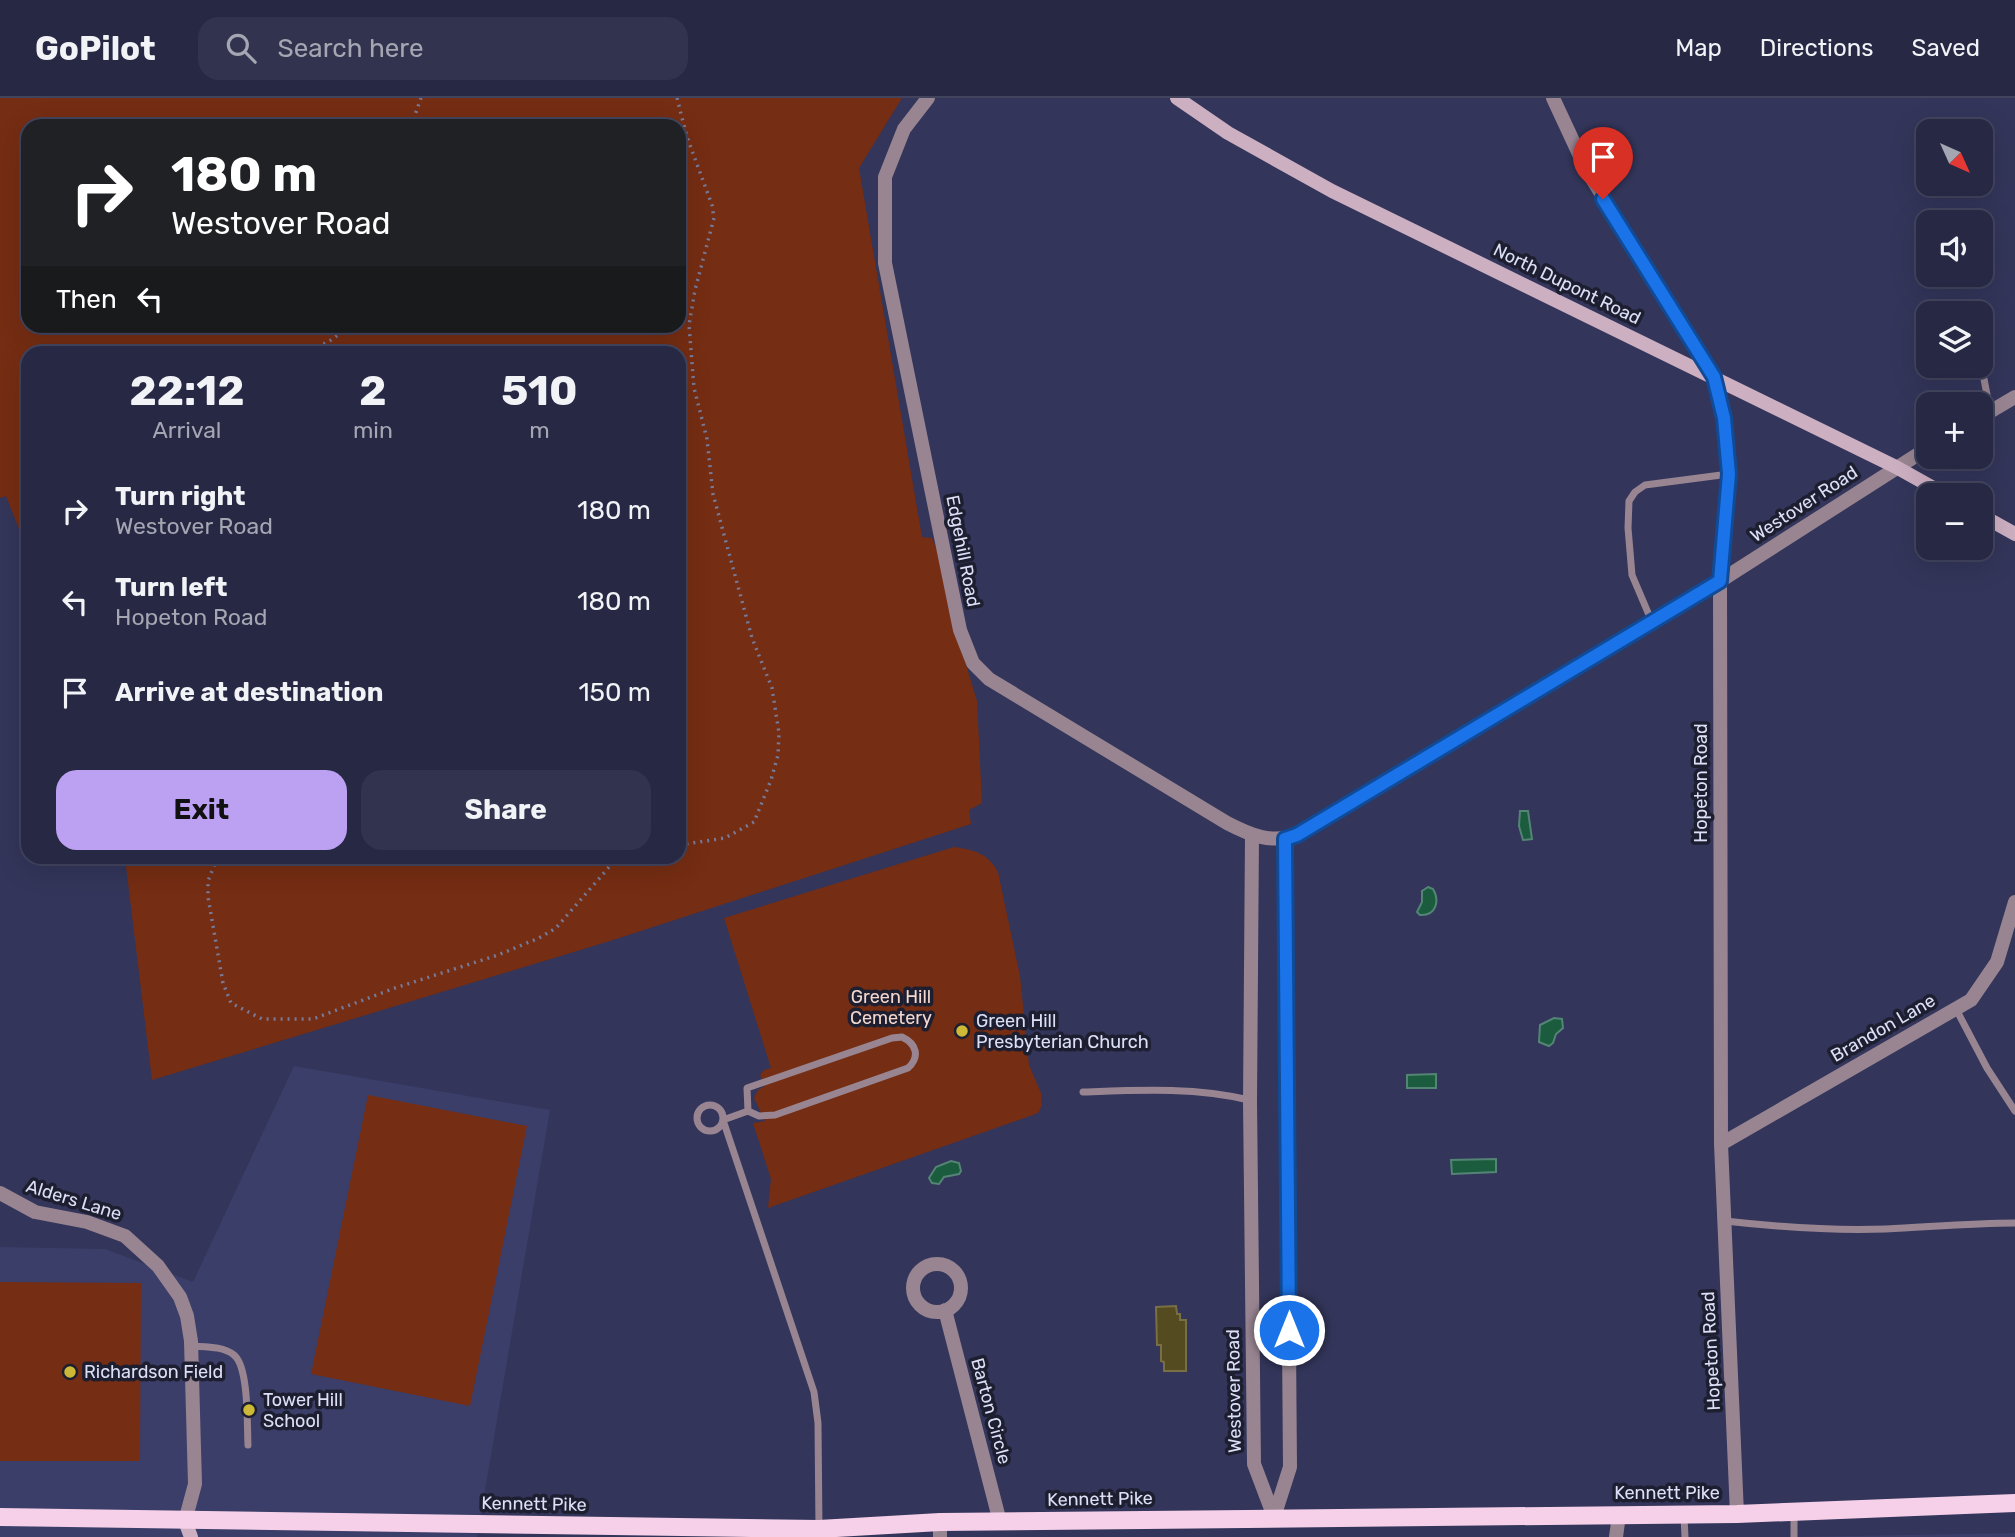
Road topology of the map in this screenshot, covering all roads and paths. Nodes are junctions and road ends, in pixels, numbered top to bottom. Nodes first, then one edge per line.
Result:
1 (421, 98) edge
2 (677, 98) edge
3 (928, 98) edge
4 (1177, 98) edge
5 (1553, 98) edge
6 (414, 119) edge
7 (682, 119) edge
8 (686, 133) edge
9 (340, 333) edge
10 (320, 346) edge
11 (1714, 377) junction
12 (2015, 397) edge
13 (1993, 410) edge
14 (1916, 455) edge
15 (1896, 467) junction
16 (1729, 474) junction
17 (1925, 483) edge
18 (1993, 522) edge
19 (2015, 534) edge
20 (1720, 581) junction
21 (1652, 622) junction
22 (1252, 836) junction
23 (1285, 839) junction
24 (686, 844) edge
25 (215, 864) edge
26 (612, 864) edge
27 (2015, 902) edge
28 (1956, 1009) junction
29 (1083, 1092) dead end
30 (1250, 1101) junction
31 (748, 1111) junction
32 (2015, 1111) edge
33 (1721, 1144) junction
34 (0, 1193) edge
35 (1724, 1221) junction
36 (2015, 1223) edge
37 (945, 1310) dead end
38 (191, 1346) junction
39 (248, 1446) dead end
40 (2015, 1503) edge
41 (1794, 1511) junction
42 (1684, 1514) junction
43 (1737, 1514) junction
44 (1619, 1515) junction
45 (0, 1517) edge
46 (1274, 1517) junction
47 (1000, 1522) junction
48 (819, 1528) junction
49 (188, 1529) edge
50 (909, 1530) edge
51 (940, 1530) edge
52 (1616, 1537) edge
53 (1685, 1537) edge
54 (1794, 1537) edge

1 - 6 path
2 - 7 path
3 - 22 street, Edgehill Road
4 - 11 main road, North Dupont Road
5 - 11 street, Hopeton Road
8 - 24 path
9 - 10 path
11 - 15 main road, North Dupont Road
11 - 16 street, Hopeton Road
12 - 13 street
14 - 15 street, Westover Road
15 - 17 main road, North Dupont Road
15 - 20 street, Westover Road
16 - 20 street, Hopeton Road
16 - 21 lane
18 - 19 main road
20 - 21 street, Westover Road
20 - 33 street, Hopeton Road
21 - 23 street, Westover Road
22 - 23 street, Edgehill Road
22 - 30 street, Westover Road
23 - 46 street
25 - 26 path
27 - 28 street, Brandon Lane
28 - 32 lane
28 - 33 street, Brandon Lane
29 - 30 lane
30 - 46 street, Westover Road
31 - 31 lane
31 - 48 lane
33 - 35 street, Hopeton Road
34 - 38 street, Alders Lane
35 - 36 lane
35 - 43 street, Hopeton Road
37 - 47 street, Barton Circle
38 - 39 lane
38 - 49 street, Alders Lane
40 - 41 main road, Kennett Pike
41 - 43 main road, Kennett Pike
41 - 54 lane
42 - 43 main road, Kennett Pike
42 - 44 main road, Kennett Pike
42 - 53 lane
44 - 46 main road, Kennett Pike
44 - 52 street
45 - 49 main road, Kennett Pike
46 - 47 main road, Kennett Pike
47 - 51 main road, Kennett Pike
48 - 49 main road, Kennett Pike
48 - 50 main road, Kennett Pike
50 - 51 main road, Kennett Pike

